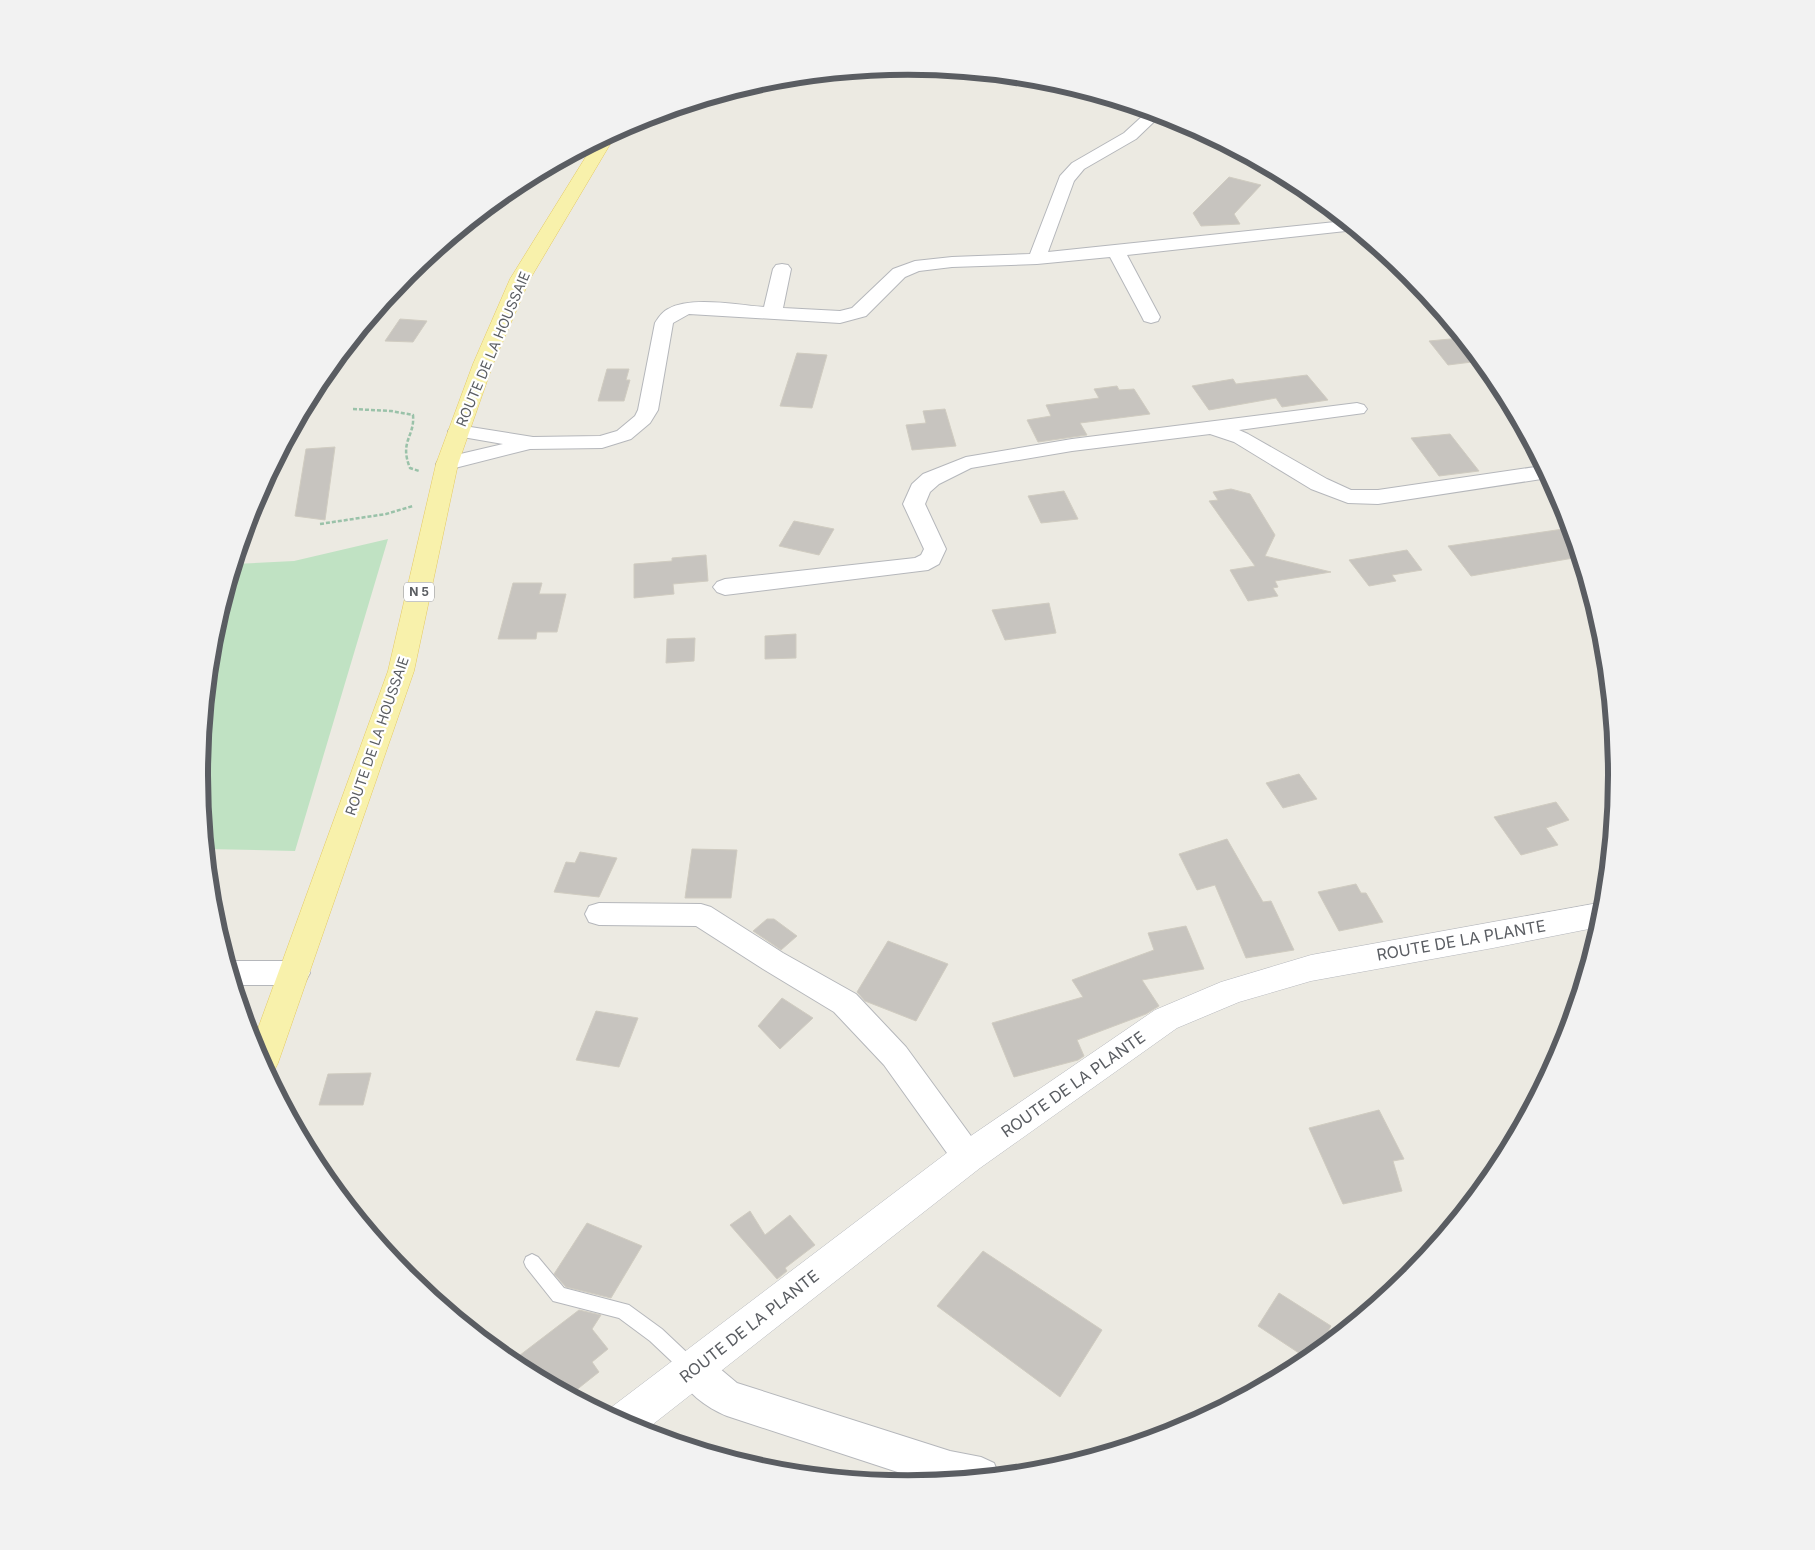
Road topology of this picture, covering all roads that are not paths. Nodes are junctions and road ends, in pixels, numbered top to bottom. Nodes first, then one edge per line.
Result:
1 (1149, 118) edge
2 (598, 147) edge
3 (1342, 227) edge
4 (1117, 252) junction
5 (1037, 260) junction
6 (782, 269) dead end
7 (772, 313) junction
8 (1151, 317) dead end
9 (1357, 409) dead end
10 (1215, 428) junction
11 (458, 431) junction
12 (533, 443) junction
13 (1539, 473) edge
14 (444, 478) junction
15 (725, 587) dead end
16 (598, 914) dead end
17 (1593, 916) edge
18 (236, 973) edge
19 (295, 974) junction
20 (266, 1053) edge
21 (968, 1157) junction
22 (532, 1262) dead end
23 (693, 1370) junction
24 (631, 1418) edge
25 (964, 1473) edge

1 - 5 street
2 - 11 main road, ROUTE DE LA HOUSSAIE / N 5
3 - 4 street
4 - 5 street
4 - 8 street
5 - 7 street
6 - 7 street
7 - 12 street
9 - 10 street
10 - 13 street
10 - 15 street
11 - 12 street
11 - 14 main road, ROUTE DE LA HOUSSAIE / N 5
12 - 14 street
14 - 19 main road, ROUTE DE LA HOUSSAIE / N 5
16 - 21 street
17 - 21 main road, ROUTE DE LA PLANTE
18 - 19 street
19 - 20 main road, ROUTE DE LA HOUSSAIE / N 5
21 - 23 main road, ROUTE DE LA PLANTE
22 - 23 lane
23 - 24 main road, ROUTE DE LA PLANTE
23 - 25 street

